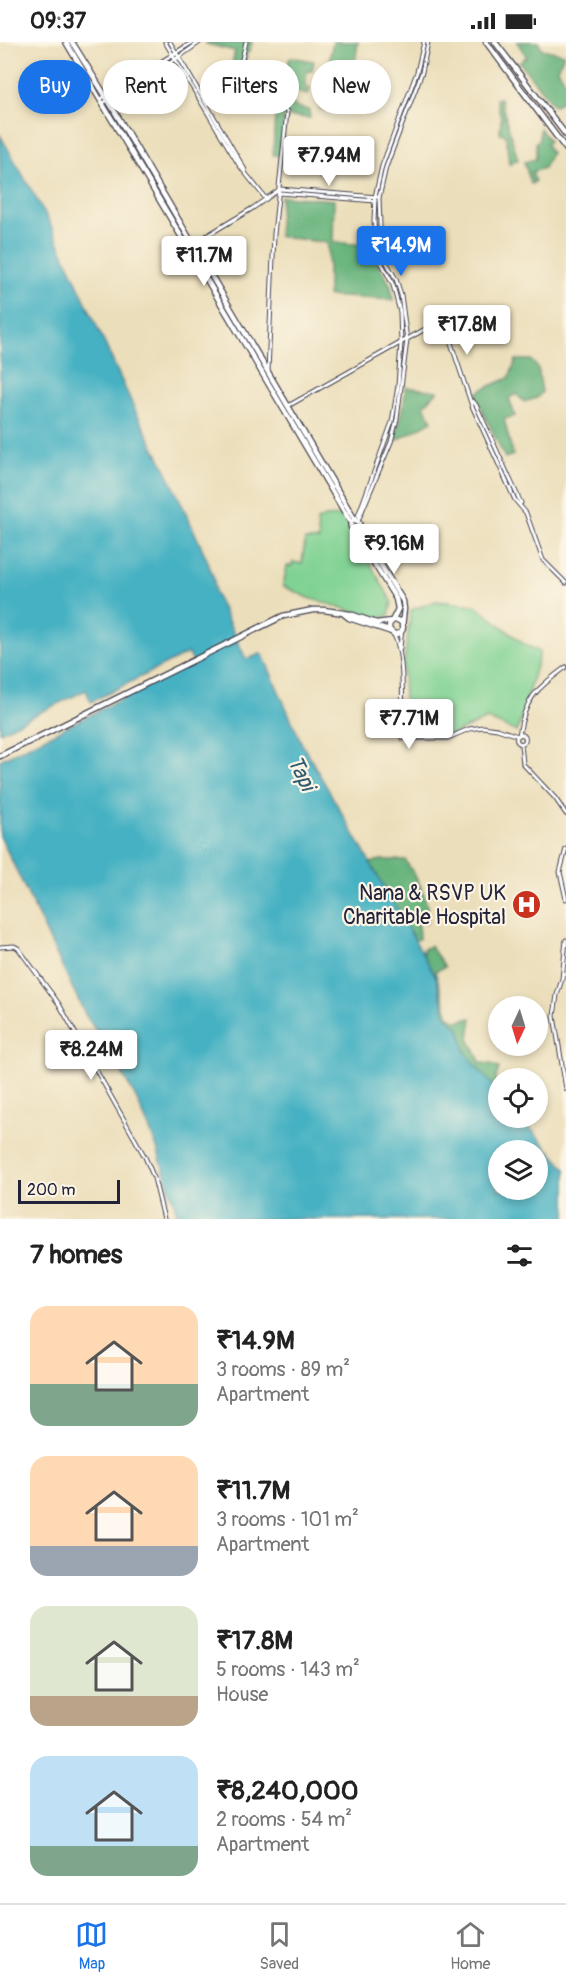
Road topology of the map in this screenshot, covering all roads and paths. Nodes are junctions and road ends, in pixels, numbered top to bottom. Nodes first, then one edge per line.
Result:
1 (66, 42) edge
2 (72, 42) edge
3 (165, 42) edge
4 (170, 42) edge
5 (193, 42) edge
6 (200, 42) edge
7 (246, 42) edge
8 (426, 42) edge
9 (496, 42) edge
10 (485, 43) edge
11 (490, 48) junction
12 (485, 52) dead end
13 (176, 57) junction
14 (171, 60) edge
15 (504, 66) junction
16 (498, 71) dead end
17 (103, 98) edge
18 (103, 98) edge
19 (112, 114) edge
20 (566, 135) edge
21 (566, 149) edge
22 (278, 191) junction
23 (266, 199) junction
24 (377, 199) junction
25 (189, 246) junction
26 (407, 340) junction
27 (400, 343) junction
28 (265, 375) junction
29 (288, 406) junction
30 (355, 524) junction
31 (566, 583) edge
32 (344, 614) junction
33 (392, 621) junction
34 (402, 627) junction
35 (392, 632) junction
36 (400, 653) junction
37 (566, 667) edge
38 (519, 736) junction
39 (521, 744) junction
40 (0, 756) edge
41 (566, 814) edge
42 (566, 849) edge
43 (566, 899) edge
44 (566, 940) edge
45 (0, 947) edge
46 (566, 1089) edge
47 (164, 1219) edge

1 - 17 main road
2 - 18 main road
3 - 13 street
4 - 13 street
5 - 13 street
6 - 13 street
7 - 22 street
8 - 24 street
9 - 11 main road
9 - 20 main road
10 - 11 main road
11 - 12 main road
11 - 15 main road
13 - 14 street
13 - 23 street
15 - 16 main road
15 - 21 main road
19 - 25 main road
22 - 23 street
22 - 24 street
22 - 28 street
23 - 25 street
24 - 26 street
24 - 27 street
25 - 28 main road
26 - 27 street
26 - 30 street
26 - 31 street
27 - 29 street
27 - 30 street
28 - 29 main road
28 - 30 main road
29 - 30 main road
30 - 33 main road
30 - 34 main road
32 - 33 main road
32 - 35 main road
32 - 40 main road
33 - 34 main road
33 - 35 main road
34 - 35 main road
34 - 36 street
35 - 36 street
36 - 38 street
37 - 38 street
38 - 39 street
38 - 39 street
39 - 41 street
42 - 43 street
44 - 46 street
45 - 47 street

